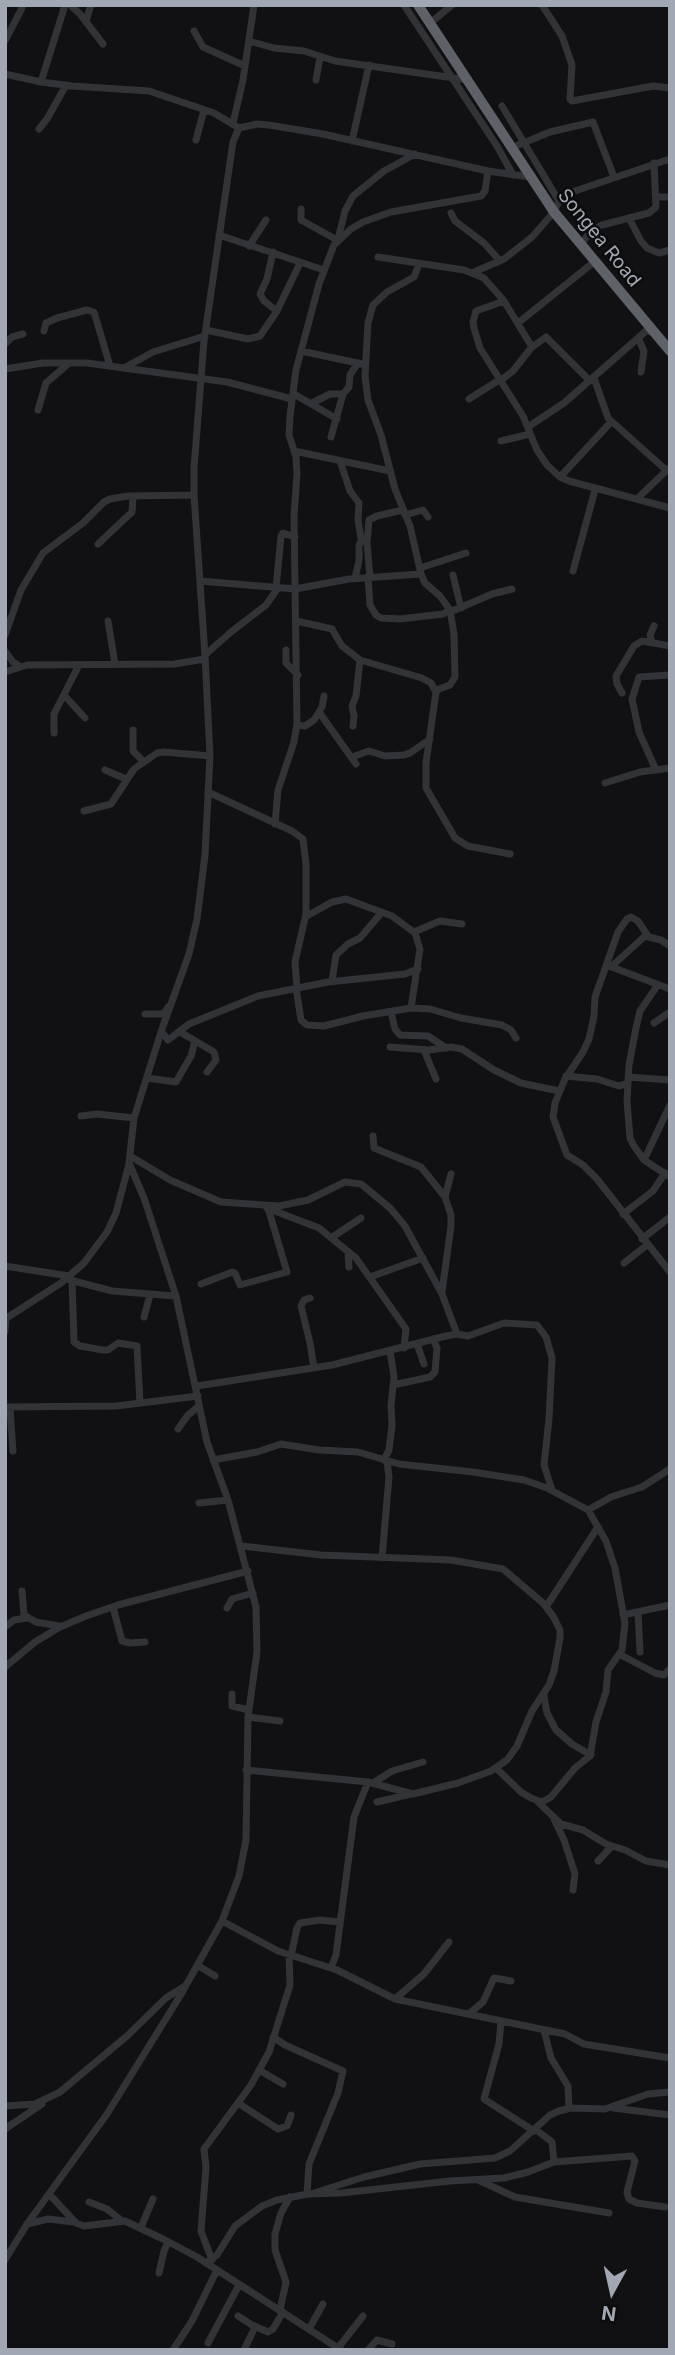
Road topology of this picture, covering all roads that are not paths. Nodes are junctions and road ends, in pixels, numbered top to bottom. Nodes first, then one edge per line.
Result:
1 (68, 5) edge
2 (91, 5) edge
3 (254, 5) edge
4 (404, 5) edge
5 (418, 5) edge
6 (452, 5) edge
7 (542, 5) edge
8 (22, 8) dead end
9 (86, 21) junction
10 (429, 24) junction
11 (194, 31) dead end
12 (5, 41) edge
13 (249, 41) junction
14 (103, 44) dead end
15 (320, 57) junction
16 (369, 65) junction
17 (246, 66) junction
18 (5, 74) edge
19 (452, 79) junction
20 (316, 80) dead end
21 (469, 80) junction
22 (41, 82) junction
23 (66, 85) junction
24 (670, 88) edge
25 (502, 106) dead end
26 (204, 110) junction
27 (236, 125) junction
28 (39, 129) dead end
29 (196, 140) dead end
30 (352, 141) junction
31 (524, 142) junction
32 (511, 148) junction
33 (415, 154) junction
34 (670, 159) edge
35 (654, 163) junction
36 (488, 171) junction
37 (513, 175) junction
38 (530, 177) junction
39 (614, 177) junction
40 (657, 197) junction
41 (670, 197) edge
42 (559, 201) junction
43 (301, 209) dead end
44 (554, 212) junction
45 (451, 213) dead end
46 (629, 218) junction
47 (266, 220) dead end
48 (219, 235) junction
49 (338, 240) junction
50 (581, 244) junction
51 (249, 246) junction
52 (670, 250) edge
53 (272, 252) junction
54 (378, 257) dead end
55 (500, 261) junction
56 (594, 262) junction
57 (300, 263) junction
58 (419, 264) junction
59 (324, 270) junction
60 (474, 272) junction
61 (504, 301) junction
62 (276, 311) junction
63 (519, 323) junction
64 (44, 331) dead end
65 (655, 332) junction
66 (205, 333) junction
67 (23, 334) dead end
68 (638, 338) junction
69 (5, 344) edge
70 (533, 347) junction
71 (301, 351) junction
72 (670, 351) edge
73 (68, 364) junction
74 (362, 364) junction
75 (110, 366) junction
76 (124, 368) junction
77 (5, 369) edge
78 (641, 372) dead end
79 (202, 379) junction
80 (592, 379) junction
81 (500, 380) junction
82 (343, 394) junction
83 (293, 396) junction
84 (470, 399) dead end
85 (312, 403) junction
86 (38, 410) dead end
87 (337, 419) junction
88 (611, 422) junction
89 (529, 430) junction
90 (331, 437) dead end
91 (501, 441) dead end
92 (294, 452) junction
93 (340, 461) junction
94 (668, 469) edge
95 (390, 471) junction
96 (560, 477) junction
97 (595, 489) junction
98 (194, 495) junction
99 (133, 496) junction
100 (638, 498) junction
101 (670, 508) edge
102 (404, 513) junction
103 (428, 517) dead end
104 (295, 537) junction
105 (364, 538) junction
106 (97, 544) dead end
107 (466, 553) dead end
108 (420, 571) junction
109 (573, 571) dead end
110 (453, 575) dead end
111 (369, 577) junction
112 (355, 578) junction
113 (200, 581) junction
114 (277, 588) junction
115 (295, 589) junction
116 (512, 589) dead end
117 (461, 608) junction
118 (450, 611) junction
119 (108, 621) dead end
120 (296, 621) junction
121 (654, 626) dead end
122 (5, 635) edge
123 (652, 642) junction
124 (670, 646) edge
125 (286, 650) dead end
126 (6, 654) edge
127 (205, 657) junction
128 (360, 660) junction
129 (116, 664) junction
130 (79, 665) junction
131 (19, 666) junction
132 (5, 672) edge
133 (298, 675) junction
134 (670, 675) edge
135 (436, 692) junction
136 (622, 693) dead end
137 (64, 695) junction
138 (324, 696) dead end
139 (320, 712) junction
140 (85, 718) dead end
141 (297, 724) junction
142 (353, 726) dead end
143 (133, 730) dead end
144 (54, 733) dead end
145 (430, 739) junction
146 (209, 756) junction
147 (143, 761) junction
148 (667, 768) edge
149 (105, 770) dead end
150 (656, 770) junction
151 (670, 777) edge
152 (126, 779) junction
153 (605, 783) dead end
154 (208, 792) junction
155 (84, 811) dead end
156 (275, 824) junction
157 (510, 854) dead end
158 (382, 912) junction
159 (305, 917) junction
160 (462, 923) dead end
161 (414, 932) junction
162 (648, 936) junction
163 (670, 936) edge
164 (661, 940) junction
165 (670, 946) edge
166 (608, 966) junction
167 (418, 969) junction
168 (332, 981) junction
169 (657, 986) junction
170 (296, 988) junction
171 (670, 989) edge
172 (173, 999) junction
173 (411, 1009) junction
174 (391, 1012) junction
175 (670, 1012) edge
176 (145, 1014) dead end
177 (654, 1023) dead end
178 (180, 1031) junction
179 (162, 1032) junction
180 (516, 1038) dead end
181 (195, 1041) junction
182 (390, 1047) dead end
183 (446, 1048) junction
184 (424, 1050) junction
185 (207, 1072) dead end
186 (566, 1076) junction
187 (147, 1078) junction
188 (436, 1079) dead end
189 (628, 1080) junction
190 (670, 1080) edge
191 (559, 1091) junction
192 (669, 1110) edge
193 (81, 1116) dead end
194 (134, 1118) junction
195 (373, 1136) dead end
196 (130, 1159) junction
197 (645, 1160) junction
198 (451, 1174) dead end
199 (667, 1175) edge
200 (445, 1197) junction
201 (264, 1207) junction
202 (623, 1214) junction
203 (670, 1217) edge
204 (361, 1218) dead end
205 (331, 1238) junction
206 (644, 1242) junction
207 (348, 1252) junction
208 (423, 1258) junction
209 (666, 1262) edge
210 (624, 1263) dead end
211 (5, 1266) edge
212 (349, 1267) dead end
213 (670, 1272) edge
214 (370, 1277) junction
215 (69, 1278) junction
216 (201, 1284) dead end
217 (442, 1294) junction
218 (150, 1295) junction
219 (176, 1296) junction
220 (310, 1298) dead end
221 (144, 1317) dead end
222 (6, 1319) edge
223 (5, 1331) edge
224 (457, 1334) junction
225 (433, 1339) junction
226 (417, 1344) junction
227 (404, 1348) junction
228 (390, 1350) junction
229 (424, 1364) dead end
230 (314, 1368) junction
231 (393, 1385) junction
232 (197, 1386) junction
233 (198, 1396) junction
234 (140, 1403) junction
235 (199, 1406) junction
236 (8, 1408) edge
237 (178, 1429) dead end
238 (13, 1451) dead end
239 (213, 1460) junction
240 (386, 1461) junction
241 (670, 1469) edge
242 (552, 1490) junction
243 (228, 1500) junction
244 (199, 1503) dead end
245 (588, 1510) junction
246 (598, 1527) junction
247 (242, 1546) junction
248 (382, 1558) junction
249 (248, 1571) junction
250 (22, 1591) dead end
251 (253, 1593) junction
252 (670, 1605) edge
253 (113, 1607) junction
254 (546, 1607) junction
255 (228, 1608) dead end
256 (638, 1612) junction
257 (623, 1615) junction
258 (27, 1618) junction
259 (5, 1626) edge
260 (60, 1626) junction
261 (145, 1642) dead end
262 (640, 1652) dead end
263 (619, 1654) junction
264 (5, 1667) edge
265 (670, 1669) edge
266 (232, 1694) dead end
267 (543, 1696) junction
268 (248, 1713) junction
269 (280, 1721) dead end
270 (591, 1755) junction
271 (423, 1762) dead end
272 (496, 1768) junction
273 (246, 1770) junction
274 (371, 1783) junction
275 (413, 1794) junction
276 (377, 1802) dead end
277 (538, 1802) junction
278 (554, 1819) junction
279 (611, 1847) junction
280 (597, 1861) dead end
281 (670, 1865) edge
282 (573, 1890) dead end
283 (222, 1920) junction
284 (340, 1922) junction
285 (449, 1942) dead end
286 (290, 1956) junction
287 (310, 1962) junction
288 (197, 1965) junction
289 (331, 1968) junction
290 (291, 1973) junction
291 (215, 1976) dead end
292 (511, 1981) dead end
293 (185, 1986) junction
294 (395, 1999) junction
295 (470, 2013) junction
296 (501, 2021) junction
297 (544, 2030) junction
298 (273, 2037) junction
299 (670, 2058) edge
300 (259, 2070) junction
301 (283, 2084) dead end
302 (670, 2092) edge
303 (47, 2100) junction
304 (238, 2103) junction
305 (5, 2106) edge
306 (569, 2108) junction
307 (609, 2108) junction
308 (291, 2115) dead end
309 (670, 2115) edge
310 (5, 2129) edge
311 (535, 2130) junction
312 (554, 2162) junction
313 (478, 2180) junction
314 (49, 2194) junction
315 (309, 2194) junction
316 (290, 2197) junction
317 (153, 2199) dead end
318 (89, 2202) dead end
319 (665, 2207) dead end
320 (609, 2213) dead end
321 (122, 2221) junction
322 (74, 2222) junction
323 (27, 2224) junction
324 (141, 2227) junction
325 (168, 2242) junction
326 (5, 2260) edge
327 (209, 2261) junction
328 (217, 2270) junction
329 (159, 2273) dead end
330 (239, 2284) junction
331 (323, 2304) dead end
332 (281, 2311) junction
333 (363, 2315) dead end
334 (238, 2316) dead end
335 (255, 2327) junction
336 (309, 2329) junction
337 (208, 2343) dead end
338 (392, 2344) dead end
339 (340, 2349) edge
340 (173, 2350) edge
341 (244, 2350) edge
342 (368, 2350) edge

1 - 9 street
1 - 22 street
2 - 9 street
3 - 13 street
4 - 19 street
5 - 10 highway, Songea Road
6 - 10 street
7 - 24 street
8 - 12 street
9 - 14 street
10 - 21 highway, Songea Road
11 - 17 street
13 - 15 street
13 - 17 street
15 - 16 street
15 - 20 street
16 - 19 street
16 - 30 street
17 - 27 street
18 - 22 street
19 - 21 street
19 - 37 street
21 - 32 highway, Songea Road
22 - 23 street
23 - 26 street
23 - 28 street
25 - 31 street
26 - 27 street
26 - 29 street
27 - 30 street
27 - 48 street
30 - 33 street
31 - 32 street
31 - 39 street
31 - 42 street
32 - 38 highway, Songea Road
33 - 36 street
33 - 49 street
34 - 35 street
35 - 39 street
35 - 40 street
36 - 37 street
36 - 49 street
37 - 38 street
38 - 44 highway, Songea Road
39 - 42 street
40 - 41 street
40 - 46 street
42 - 44 street
43 - 49 street
44 - 50 highway, Songea Road
44 - 55 street
45 - 55 street
46 - 50 street
46 - 52 street
47 - 51 street
48 - 51 street
48 - 66 street
49 - 59 street
50 - 56 highway, Songea Road
51 - 53 street
53 - 57 street
53 - 62 street
54 - 58 street
55 - 60 street
56 - 63 street
56 - 65 highway, Songea Road
57 - 59 street
57 - 62 street
58 - 60 street
58 - 74 street
59 - 71 street
60 - 61 street
61 - 63 street
61 - 81 street
62 - 66 street
63 - 70 street
64 - 75 street
65 - 68 street
65 - 72 highway, Songea Road
66 - 76 street
66 - 79 street
67 - 69 street
68 - 78 street
68 - 80 street
70 - 80 street
70 - 81 street
71 - 74 street
71 - 83 street
73 - 75 street
73 - 77 street
73 - 86 street
74 - 82 street
74 - 95 street
75 - 76 street
76 - 79 street
79 - 83 street
79 - 98 street
80 - 88 street
80 - 89 street
81 - 84 street
81 - 89 street
82 - 85 street
82 - 87 street
83 - 85 street
83 - 92 street
85 - 87 street
87 - 90 street
88 - 94 street
88 - 96 street
89 - 91 street
89 - 96 street
92 - 93 street
92 - 104 street
93 - 95 street
93 - 105 street
94 - 100 street
95 - 102 street
96 - 97 street
97 - 100 street
97 - 109 street
98 - 99 street
98 - 113 street
99 - 106 street
99 - 122 street
100 - 101 street
102 - 103 street
102 - 105 street
102 - 108 street
104 - 114 street
104 - 115 street
105 - 111 street
105 - 112 street
107 - 108 street
108 - 111 street
108 - 118 street
110 - 117 street
111 - 112 street
111 - 118 street
112 - 115 street
113 - 114 street
113 - 127 street
114 - 115 street
114 - 127 street
115 - 120 street
116 - 117 street
117 - 118 street
118 - 135 street
119 - 129 street
120 - 128 street
120 - 133 street
121 - 123 street
123 - 124 street
123 - 136 street
125 - 133 street
126 - 131 street
127 - 129 street
127 - 146 street
128 - 135 street
128 - 142 street
129 - 130 street
130 - 131 street
130 - 137 street
131 - 132 street
133 - 141 street
134 - 150 street
135 - 145 street
137 - 140 street
137 - 144 street
138 - 139 street
139 - 141 street
139 - 145 street
141 - 156 street
143 - 147 street
145 - 157 street
146 - 147 street
146 - 154 street
147 - 152 street
148 - 150 street
148 - 151 street
149 - 152 street
150 - 153 street
152 - 155 street
154 - 156 street
154 - 172 street
156 - 159 street
158 - 159 street
158 - 161 street
158 - 168 street
159 - 170 street
160 - 161 street
161 - 167 street
162 - 164 street
162 - 166 street
162 - 166 street
163 - 164 street
164 - 165 street
166 - 169 street
166 - 186 street
167 - 168 street
167 - 173 street
168 - 170 street
169 - 171 street
169 - 189 street
170 - 174 street
170 - 178 street
172 - 176 street
172 - 179 street
173 - 174 street
173 - 180 street
174 - 183 street
175 - 177 street
178 - 179 street
178 - 181 street
179 - 187 street
181 - 185 street
181 - 187 street
182 - 184 street
183 - 184 street
183 - 191 street
184 - 188 street
186 - 189 street
186 - 191 street
187 - 194 street
189 - 190 street
189 - 197 street
191 - 202 street
192 - 197 street
193 - 194 street
194 - 196 street
195 - 200 street
196 - 201 street
196 - 215 street
196 - 219 street
197 - 199 street
198 - 200 street
199 - 202 street
200 - 217 street
201 - 205 street
201 - 208 street
201 - 216 street
202 - 206 street
203 - 206 street
204 - 205 street
205 - 207 street
206 - 209 street
206 - 210 street
207 - 212 street
207 - 214 street
208 - 214 street
208 - 217 street
209 - 213 street
211 - 215 street
214 - 227 street
215 - 218 street
215 - 222 street
215 - 234 street
217 - 224 street
218 - 219 street
218 - 221 street
219 - 232 street
220 - 230 street
222 - 223 street
224 - 225 street
224 - 242 street
225 - 226 street
225 - 231 street
226 - 227 street
226 - 229 street
227 - 228 street
228 - 230 street
228 - 231 street
230 - 232 street
231 - 240 street
232 - 233 street
233 - 234 street
233 - 235 street
234 - 236 street
235 - 237 street
235 - 239 street
236 - 238 street
239 - 240 street
239 - 243 street
240 - 242 street
240 - 248 street
241 - 245 street
242 - 245 street
243 - 244 street
243 - 247 street
245 - 246 street
246 - 254 street
246 - 257 street
247 - 248 street
247 - 249 street
248 - 254 street
249 - 251 street
249 - 253 street
250 - 258 street
251 - 255 street
251 - 268 street
252 - 256 street
253 - 260 street
253 - 261 street
254 - 267 street
256 - 257 street
256 - 262 street
257 - 263 street
258 - 259 street
258 - 260 street
260 - 264 street
263 - 265 street
263 - 270 street
266 - 268 street
267 - 270 street
267 - 272 street
268 - 269 street
268 - 273 street
270 - 277 street
271 - 274 street
272 - 275 street
272 - 277 street
273 - 274 street
273 - 283 street
274 - 275 street
274 - 284 street
275 - 276 street
277 - 278 street
278 - 279 street
278 - 282 street
279 - 280 street
279 - 281 street
283 - 286 street
283 - 288 street
284 - 286 street
284 - 289 street
285 - 294 street
286 - 287 street
286 - 290 street
287 - 289 street
287 - 290 street
288 - 291 street
288 - 293 street
289 - 294 street
290 - 298 street
292 - 295 street
293 - 303 street
293 - 314 street
294 - 295 street
295 - 296 street
296 - 297 street
296 - 311 street
297 - 299 street
297 - 306 street
298 - 300 street
298 - 315 street
300 - 301 street
300 - 304 street
302 - 307 street
303 - 305 street
303 - 310 street
304 - 308 street
304 - 327 street
306 - 307 street
306 - 311 street
307 - 309 street
311 - 312 street
311 - 315 street
312 - 313 street
312 - 319 street
313 - 315 street
313 - 320 street
314 - 322 street
314 - 323 street
315 - 316 street
316 - 327 street
316 - 332 street
317 - 324 street
318 - 321 street
321 - 322 street
321 - 324 street
322 - 323 street
323 - 326 street
324 - 325 street
325 - 327 street
325 - 329 street
327 - 328 street
328 - 330 street
328 - 340 street
330 - 332 street
330 - 337 street
331 - 336 street
332 - 335 street
332 - 336 street
333 - 339 street
334 - 335 street
335 - 341 street
336 - 339 street
338 - 342 street

